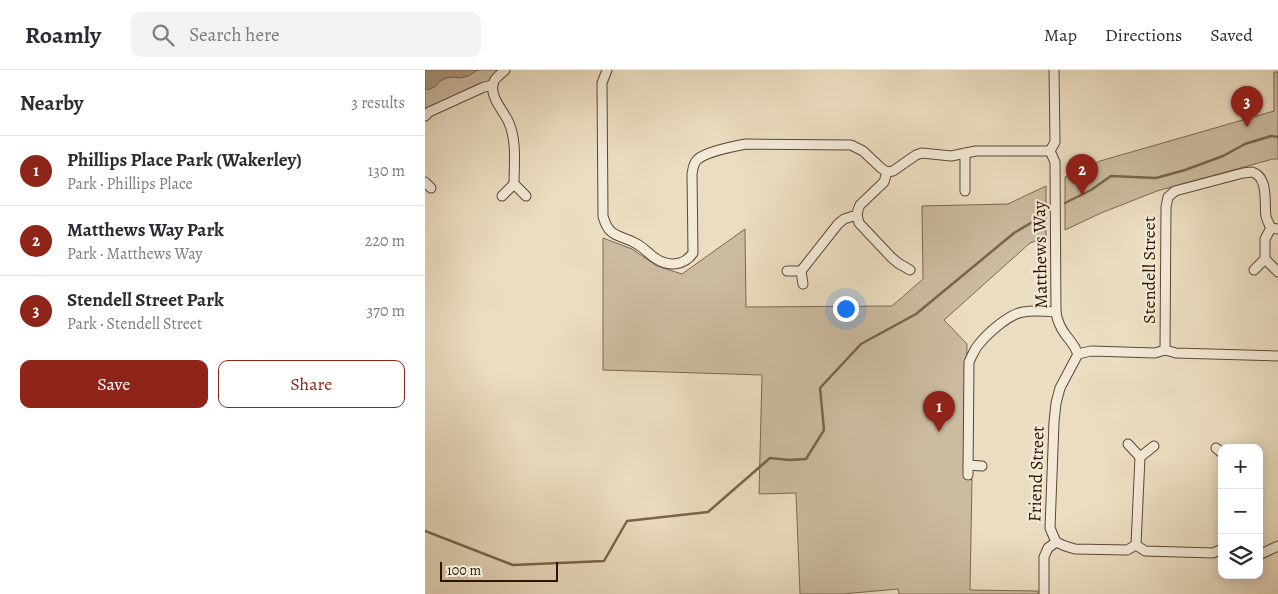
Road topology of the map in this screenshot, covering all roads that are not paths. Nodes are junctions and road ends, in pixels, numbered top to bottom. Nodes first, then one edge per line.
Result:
1 (505, 70) edge
2 (607, 70) edge
3 (1054, 70) edge
4 (493, 85) junction
5 (425, 116) edge
6 (1050, 151) junction
7 (965, 153) junction
8 (887, 172) junction
9 (514, 184) junction
10 (965, 191) dead end
11 (502, 196) dead end
12 (527, 196) dead end
13 (857, 216) junction
14 (1275, 228) edge
15 (1265, 259) junction
16 (910, 270) dead end
17 (1254, 270) dead end
18 (787, 271) dead end
19 (801, 271) junction
20 (1278, 272) edge
21 (803, 284) dead end
22 (1055, 312) junction
23 (1165, 350) junction
24 (1079, 354) junction
25 (1278, 356) edge
26 (1128, 444) dead end
27 (1154, 446) dead end
28 (1140, 457) junction
29 (968, 465) junction
30 (982, 466) dead end
31 (968, 475) dead end
32 (1056, 542) junction
33 (1136, 545) junction
34 (1278, 546) edge
35 (1218, 551) edge
36 (1263, 553) edge
37 (1044, 594) edge

1 - 4 street
2 - 8 street
3 - 6 street, Matthews Way
4 - 5 street
4 - 9 street
6 - 7 street
6 - 22 street, Matthews Way
7 - 8 street
7 - 10 street
8 - 13 street
9 - 11 street
9 - 12 street
13 - 16 street
13 - 19 street
14 - 15 street
14 - 23 street, Stendell Street
15 - 17 street
15 - 20 street
18 - 19 street
19 - 21 street
22 - 24 street, Matthews Way
22 - 29 street
23 - 24 street
23 - 25 street
24 - 32 street, Friend Street
26 - 28 street
27 - 28 street
28 - 33 street
29 - 30 street
29 - 31 street
32 - 33 street
32 - 37 street, Friend Street
33 - 35 street
34 - 36 street

